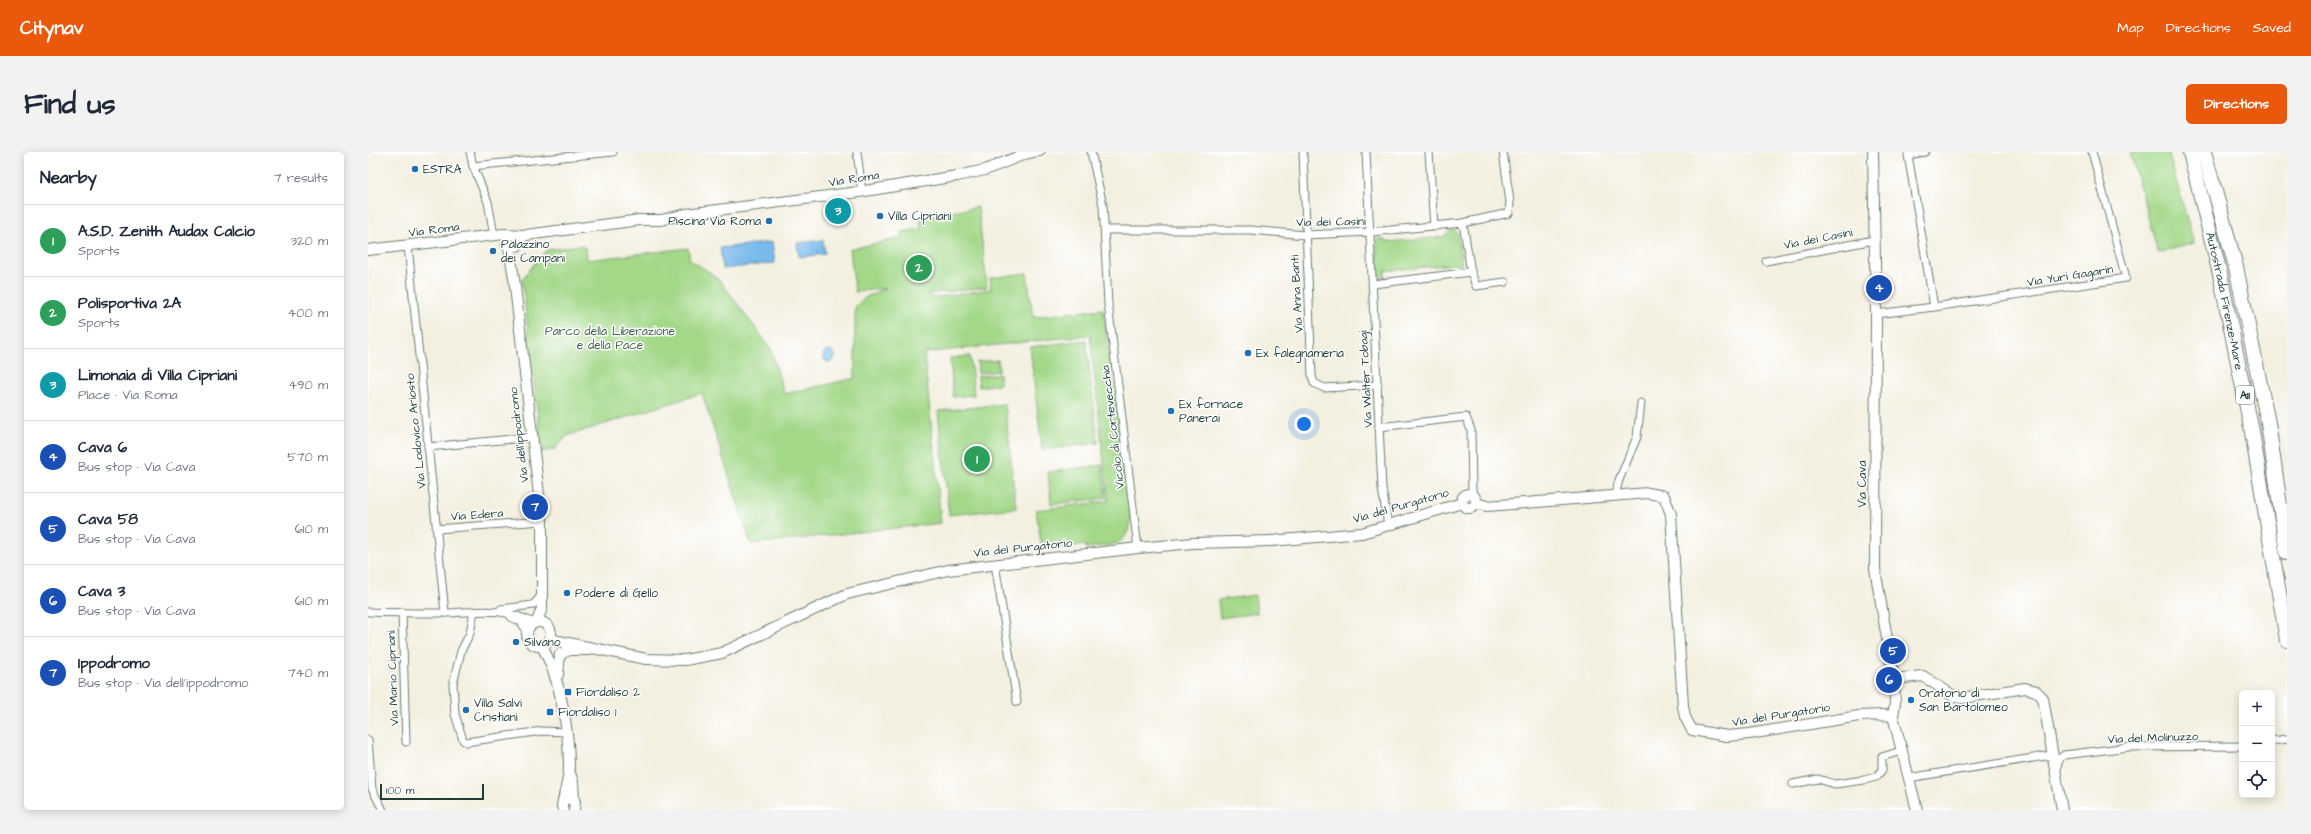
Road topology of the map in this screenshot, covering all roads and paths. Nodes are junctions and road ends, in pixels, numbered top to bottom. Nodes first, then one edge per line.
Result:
1 (470, 152) edge
2 (613, 152) edge
3 (857, 152) edge
4 (1041, 152) edge
5 (1091, 152) edge
6 (1303, 152) edge
7 (1366, 152) edge
8 (1429, 152) edge
9 (1503, 152) edge
10 (1873, 152) edge
11 (1925, 152) edge
12 (2092, 152) edge
13 (2190, 152) edge
14 (2204, 152) edge
15 (1026, 154) edge
16 (473, 166) junction
17 (862, 191) junction
18 (1463, 223) junction
19 (1434, 227) junction
20 (1105, 230) junction
21 (1371, 232) junction
22 (1306, 235) junction
23 (510, 237) junction
24 (1874, 240) junction
25 (408, 246) junction
26 (368, 250) edge
27 (1766, 261) dead end
28 (1471, 272) junction
29 (1505, 282) dead end
30 (1373, 284) junction
31 (1934, 307) junction
32 (1876, 314) junction
33 (1378, 384) junction
34 (1641, 403) dead end
35 (1380, 427) junction
36 (533, 437) junction
37 (428, 447) junction
38 (1615, 495) junction
39 (1474, 499) junction
40 (542, 521) junction
41 (1388, 525) junction
42 (437, 529) junction
43 (1138, 548) junction
44 (2287, 553) edge
45 (995, 564) junction
46 (542, 593) junction
47 (474, 610) junction
48 (495, 610) junction
49 (368, 612) edge
50 (402, 612) junction
51 (445, 613) junction
52 (536, 622) junction
53 (527, 631) junction
54 (547, 639) junction
55 (2287, 640) edge
56 (599, 650) junction
57 (558, 676) junction
58 (1894, 679) junction
59 (559, 694) junction
60 (1017, 702) dead end
61 (1893, 716) junction
62 (566, 732) junction
63 (2287, 739) edge
64 (368, 740) edge
65 (2275, 741) edge
66 (406, 742) dead end
67 (2239, 746) edge
68 (1902, 751) junction
69 (2052, 755) junction
70 (2056, 770) junction
71 (1908, 778) junction
72 (1793, 784) dead end
73 (568, 807) edge
74 (383, 810) edge
75 (1917, 810) edge
76 (2062, 810) edge

1 - 16 street
2 - 16 street
3 - 17 street
4 - 15 street, Via Roma
5 - 20 street
6 - 22 street
7 - 21 street, Via Walter Tobagi
8 - 19 street
9 - 18 street, Via dei Casini
10 - 24 street, Via Cava
11 - 31 street
12 - 31 street, Via Yuri Gagarin
13 - 55 highway, Autostrada Firenze-Mare / A11
14 - 44 highway, Autostrada Firenze-Mare / A11
15 - 17 street, Via Roma
16 - 23 street
17 - 23 street, Via Roma
18 - 19 street, Via dei Casini
18 - 28 street
19 - 21 street, Via dei Casini
20 - 22 street, Via dei Casini
20 - 43 street, Vicolo di Cortevecchia
21 - 22 street, Via dei Casini
21 - 30 street, Via Walter Tobagi
22 - 33 street, Via Anna Banti
23 - 25 street, Via Roma
23 - 36 street, Via dell'ippodromo
24 - 27 street, Via dei Casini
24 - 32 street, Via Cava
25 - 26 street, Via Roma
25 - 37 street, Via Lodovico Ariosto
28 - 29 street
28 - 30 street
30 - 33 street, Via Walter Tobagi
31 - 32 street, Via Yuri Gagarin
32 - 58 street, Via Cava
33 - 35 street, Via Walter Tobagi
34 - 38 street
35 - 39 street
35 - 41 street, Via Walter Tobagi
36 - 37 street
36 - 40 street, Via dell'ippodromo
37 - 42 street, Via Lodovico Ariosto
38 - 39 street, Via del Purgatorio
38 - 61 street, Via del Purgatorio
39 - 41 street, Via del Purgatorio
40 - 42 street, Via Edera
40 - 46 street, Via dell'ippodromo
41 - 43 street, Via del Purgatorio
42 - 51 street, Via Lodovico Ariosto
43 - 45 street, Via del Purgatorio
45 - 56 street, Via del Purgatorio
45 - 60 street
46 - 48 street
46 - 52 street, Via dell'ippodromo
47 - 48 street
47 - 51 street
47 - 62 street
48 - 52 street
48 - 53 street
49 - 50 street
50 - 51 street
50 - 66 street, Via Mario Cipriani
52 - 53 street
52 - 54 street
53 - 54 street
54 - 56 street
54 - 57 street
54 - 59 street
56 - 57 street
57 - 59 street
58 - 61 street, Via Cava
58 - 69 street
59 - 62 street
61 - 68 street, Via Cava
62 - 73 street
63 - 65 street
64 - 74 street
67 - 70 street, Via del Molinuzzo
68 - 71 street, Via Cava
68 - 72 street
69 - 70 street
69 - 71 street
70 - 76 street
71 - 75 street, Via Cava

